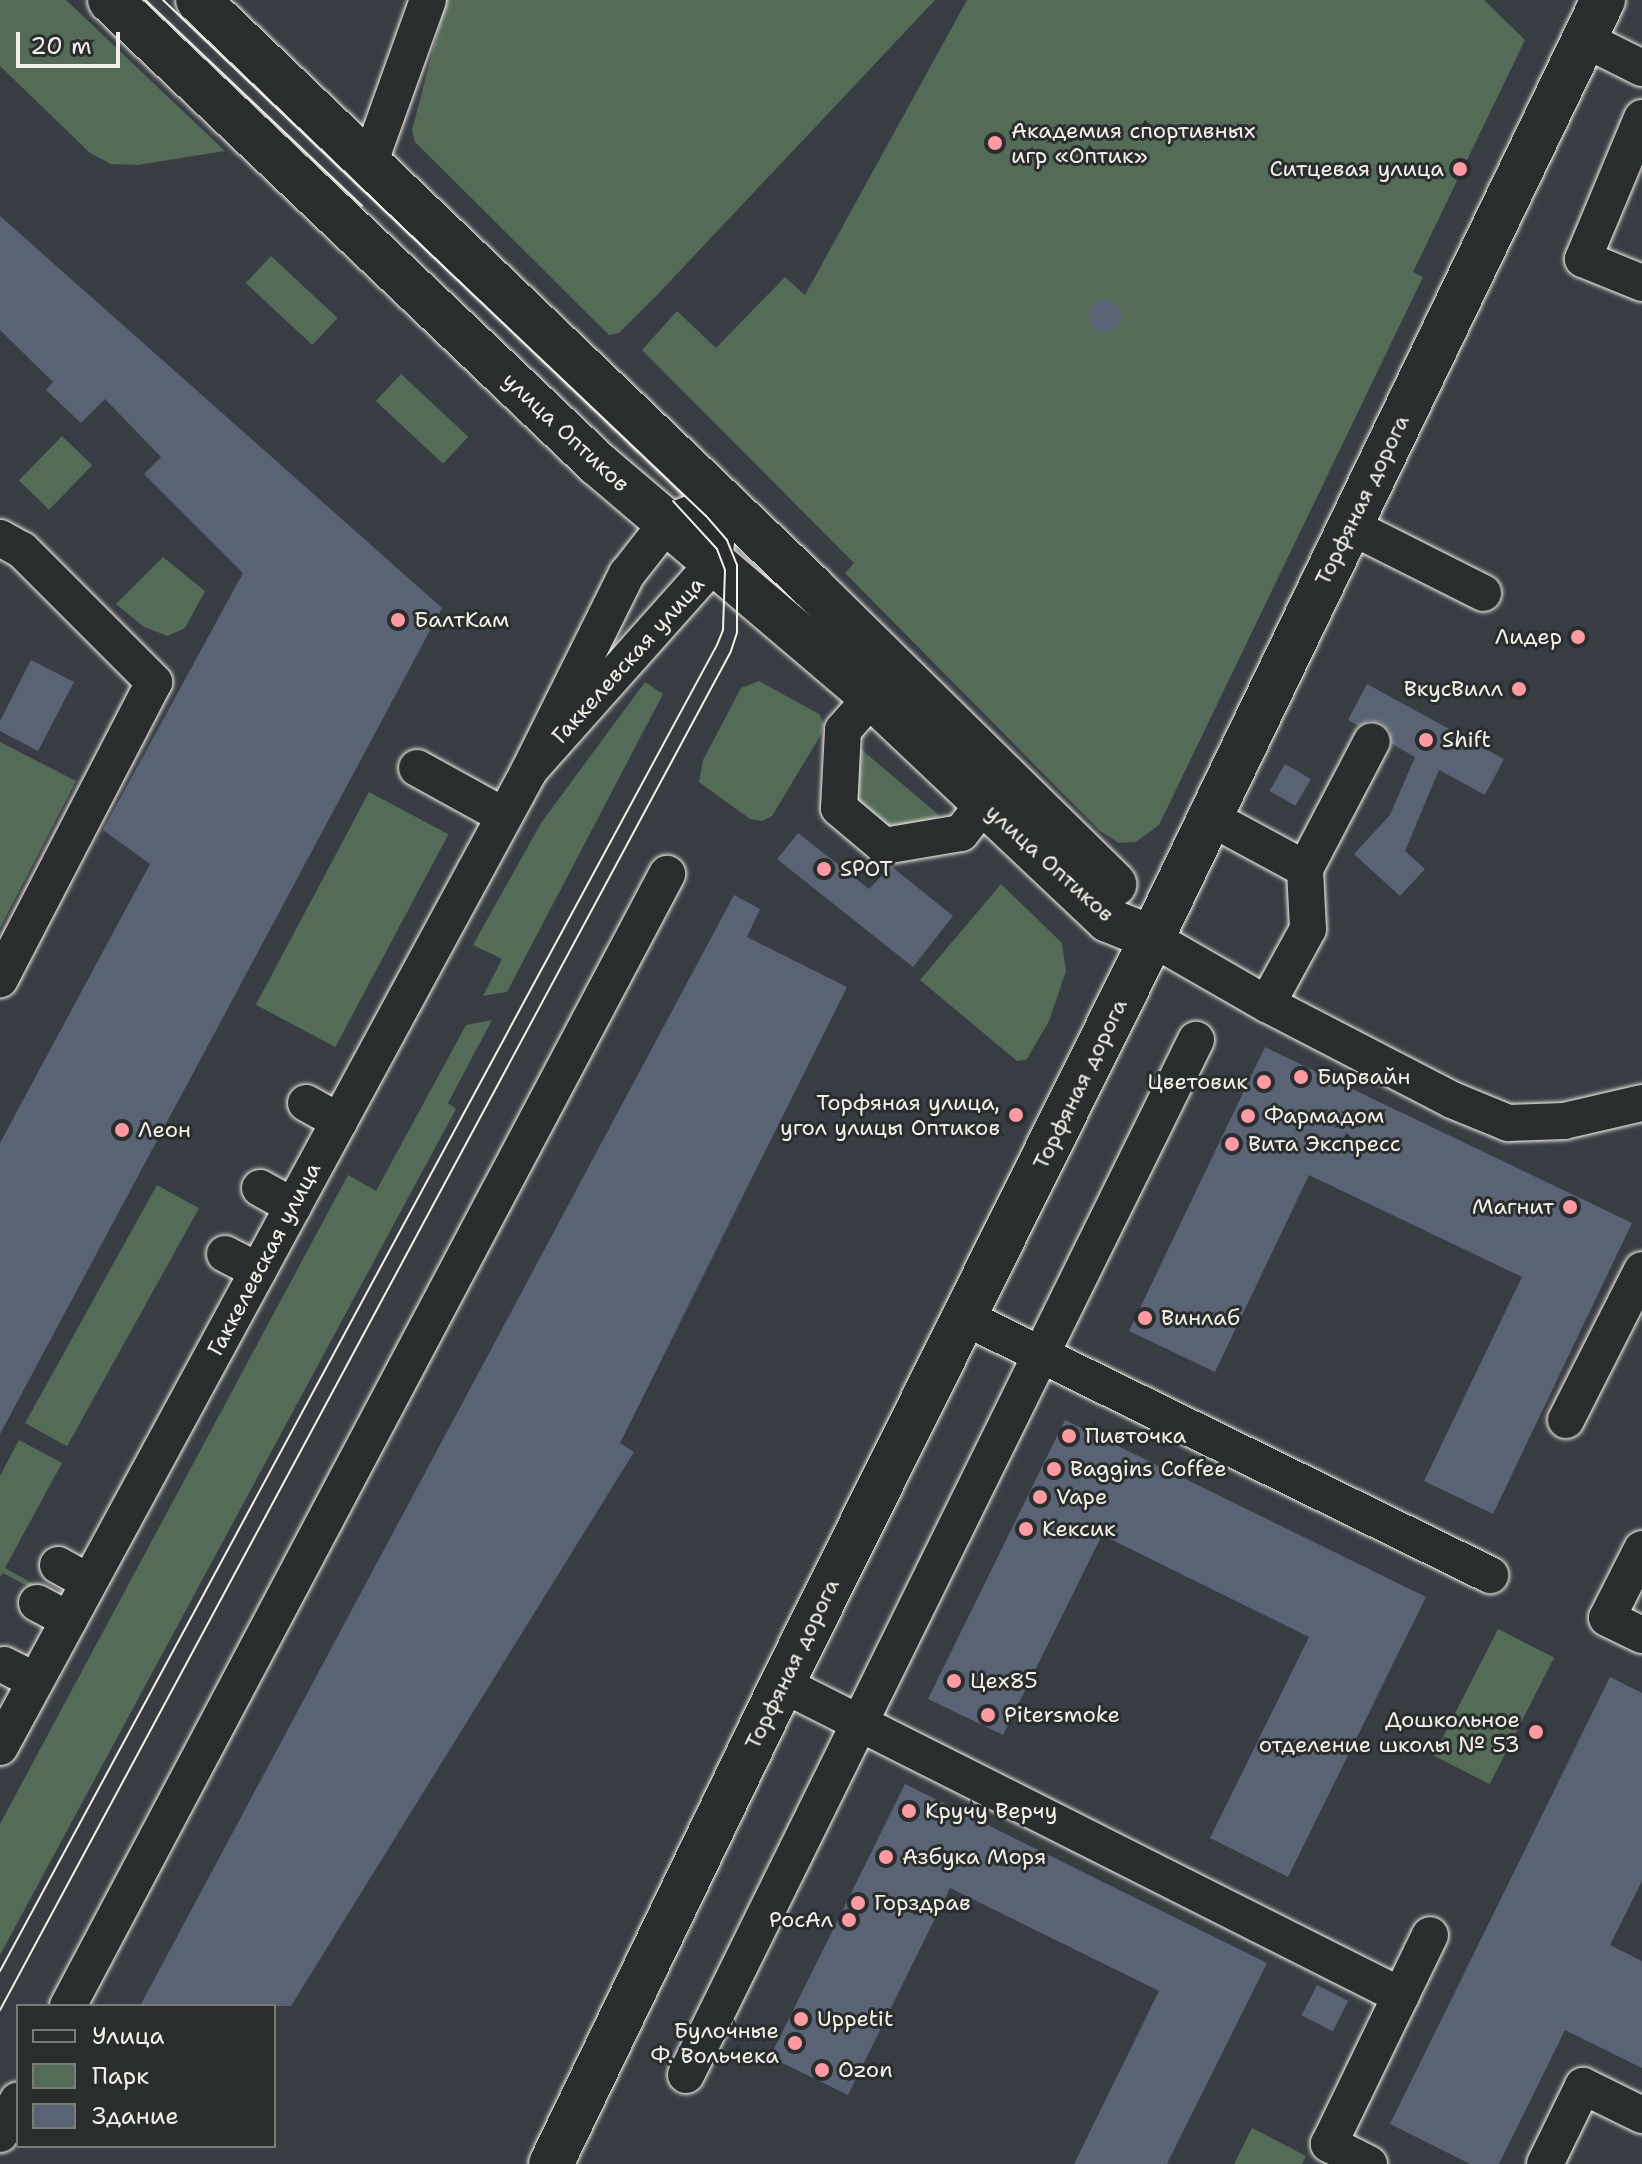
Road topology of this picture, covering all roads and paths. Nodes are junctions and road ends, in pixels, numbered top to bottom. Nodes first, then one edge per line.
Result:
1 (110, 0) edge
2 (198, 0) edge
3 (428, 0) edge
4 (1603, 0) edge
5 (1584, 39) junction
6 (1642, 68) edge
7 (1642, 118) edge
8 (366, 161) junction
9 (1642, 283) edge
10 (720, 502) junction
11 (667, 523) junction
12 (1350, 526) junction
13 (0, 538) edge
14 (714, 563) junction
15 (1483, 593) dead end
16 (872, 697) junction
17 (1372, 741) dead end
18 (417, 768) dead end
19 (529, 771) junction
20 (984, 804) junction
21 (504, 816) junction
22 (1209, 817) junction
23 (1305, 869) junction
24 (667, 874) dead end
25 (1152, 938) junction
26 (0, 979) edge
27 (1267, 1004) junction
28 (1196, 1040) dead end
29 (306, 1103) dead end
30 (1642, 1103) edge
31 (339, 1121) junction
32 (260, 1188) dead end
33 (293, 1206) junction
34 (225, 1254) dead end
35 (1642, 1270) edge
36 (258, 1271) junction
37 (966, 1318) junction
38 (1041, 1355) junction
39 (1566, 1420) dead end
40 (1642, 1549) edge
41 (58, 1565) dead end
42 (1490, 1575) dead end
43 (89, 1582) junction
44 (37, 1603) dead end
45 (69, 1620) junction
46 (1642, 1635) edge
47 (782, 1684) junction
48 (860, 1723) junction
49 (0, 1747) edge
50 (1430, 1935) dead end
51 (1401, 1996) junction
52 (69, 2004) edge
53 (686, 2075) dead end
54 (16, 2104) edge
55 (1642, 2115) edge
56 (0, 2134) edge
57 (551, 2164) edge
58 (1369, 2164) edge
59 (1545, 2164) edge

1 - 11 main road, улица Оптиков
2 - 8 main road, улица Оптиков
3 - 8 street
4 - 5 main road, Торфяная дорога
5 - 6 street
5 - 12 main road, Торфяная дорога
7 - 9 street
8 - 10 main road, улица Оптиков
10 - 11 street
10 - 14 street, Гаккелевская улица
10 - 25 main road, улица Оптиков
11 - 14 main road, улица Оптиков
11 - 19 street, Гаккелевская улица
12 - 15 street
12 - 22 main road, Торфяная дорога
13 - 26 street
14 - 16 main road, улица Оптиков
14 - 19 street, Гаккелевская улица
16 - 20 main road, улица Оптиков
16 - 20 street
17 - 23 street
18 - 21 street
19 - 21 street, Гаккелевская улица
20 - 25 main road, улица Оптиков
21 - 31 street, Гаккелевская улица
22 - 23 street
22 - 25 main road, Торфяная дорога
23 - 27 street
24 - 52 street
25 - 27 street
25 - 37 main road, Торфяная дорога
27 - 30 street
28 - 38 street
29 - 31 street
31 - 33 street, Гаккелевская улица
32 - 33 street
33 - 36 street, Гаккелевская улица
34 - 36 street
35 - 39 street
36 - 43 street, Гаккелевская улица
37 - 38 street
37 - 47 main road, Торфяная дорога
38 - 42 street
38 - 48 street
40 - 46 street
41 - 43 street
43 - 45 street, Гаккелевская улица
44 - 45 street
45 - 49 street, Гаккелевская улица
47 - 48 street
47 - 57 main road, Торфяная дорога
48 - 51 street
48 - 53 street
50 - 51 street
51 - 58 street
54 - 56 street
55 - 59 street

